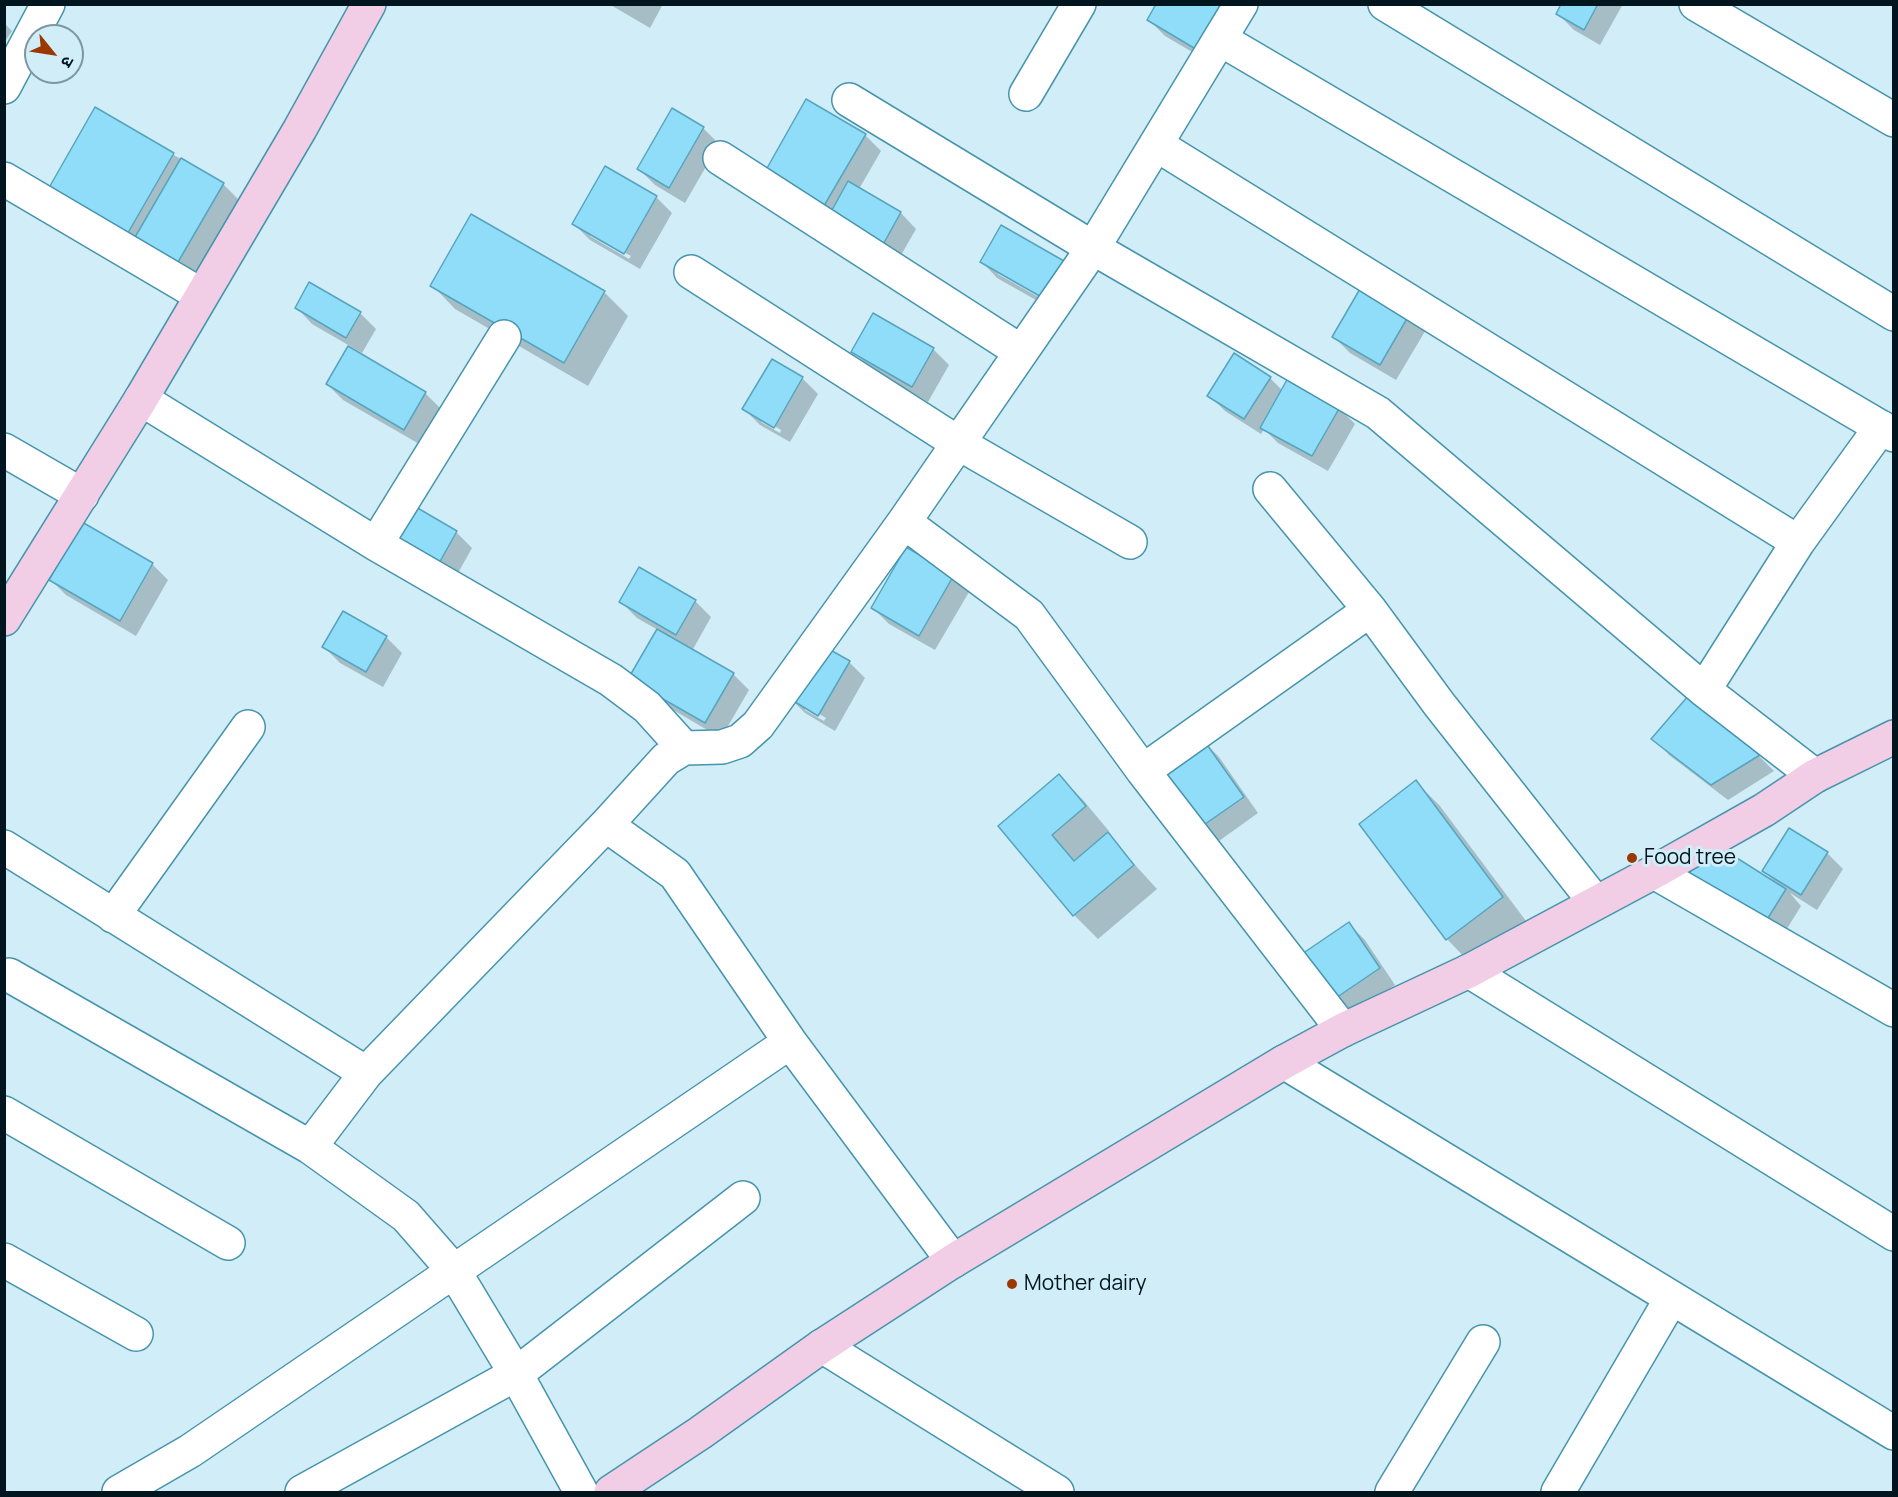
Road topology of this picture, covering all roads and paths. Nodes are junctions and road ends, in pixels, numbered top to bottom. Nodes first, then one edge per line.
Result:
1 (48, 4) edge
2 (369, 4) edge
3 (1079, 4) edge
4 (1241, 4) edge
5 (1386, 4) edge
6 (1696, 4) edge
7 (1221, 39) junction
8 (4, 87) edge
9 (1026, 94) dead end
10 (849, 100) dead end
11 (1893, 120) edge
12 (1157, 145) junction
13 (720, 158) dead end
14 (4, 179) edge
15 (1093, 248) junction
16 (691, 272) dead end
17 (201, 295) junction
18 (1893, 314) edge
19 (504, 338) dead end
20 (1020, 351) junction
21 (141, 399) junction
22 (1887, 431) edge
23 (958, 443) junction
24 (4, 450) edge
25 (1270, 489) dead end
26 (82, 495) junction
27 (904, 522) junction
28 (1130, 542) dead end
29 (1798, 542) junction
30 (376, 544) junction
31 (1370, 610) junction
32 (4, 619) edge
33 (1704, 690) junction
34 (248, 727) dead end
35 (1888, 745) edge
36 (684, 748) junction
37 (1143, 771) junction
38 (1815, 776) junction
39 (606, 825) junction
40 (4, 847) edge
41 (1654, 872) junction
42 (1596, 902) junction
43 (114, 916) junction
44 (1469, 971) junction
45 (9, 975) dead end
46 (1893, 1010) edge
47 (1342, 1030) junction
48 (790, 1042) junction
49 (1284, 1062) junction
50 (366, 1073) junction
51 (4, 1113) edge
52 (310, 1147) junction
53 (743, 1198) dead end
54 (1893, 1234) edge
55 (228, 1243) dead end
56 (4, 1260) edge
57 (952, 1261) junction
58 (454, 1271) junction
59 (1671, 1299) junction
60 (136, 1334) dead end
61 (1483, 1342) dead end
62 (822, 1346) junction
63 (516, 1374) junction
64 (1893, 1433) edge
65 (119, 1492) edge
66 (302, 1492) edge
67 (581, 1492) edge
68 (611, 1492) edge
69 (1057, 1492) edge
70 (1392, 1492) edge
71 (1558, 1492) edge

1 - 8 street
2 - 17 street
3 - 9 street
4 - 7 street
5 - 18 street
6 - 11 street
7 - 12 street
7 - 22 street
10 - 15 street
12 - 15 street
12 - 29 street
13 - 20 street
14 - 17 street
15 - 20 street
15 - 33 street
16 - 23 street
17 - 21 street
19 - 30 street
20 - 23 street
21 - 26 street
21 - 30 street
22 - 29 street
23 - 27 street
23 - 28 street
24 - 26 street
25 - 31 street
26 - 32 street
27 - 36 street
27 - 37 street
29 - 33 street
30 - 36 street
31 - 37 street
31 - 42 street
33 - 38 street
34 - 43 street
35 - 38 street
36 - 39 street
37 - 47 street
38 - 41 street
39 - 48 street
39 - 50 street
40 - 43 street
41 - 42 street
41 - 46 street
42 - 44 street
43 - 50 street
44 - 47 street
44 - 54 street
45 - 52 street
47 - 49 street
48 - 57 street
48 - 58 street
49 - 57 street
49 - 59 street
50 - 52 street
51 - 55 street
52 - 58 street
53 - 63 street
56 - 60 street
57 - 62 street
58 - 63 street
58 - 65 street
59 - 64 street
59 - 71 street
61 - 70 street
62 - 68 street
62 - 69 street
63 - 66 street
63 - 67 street

